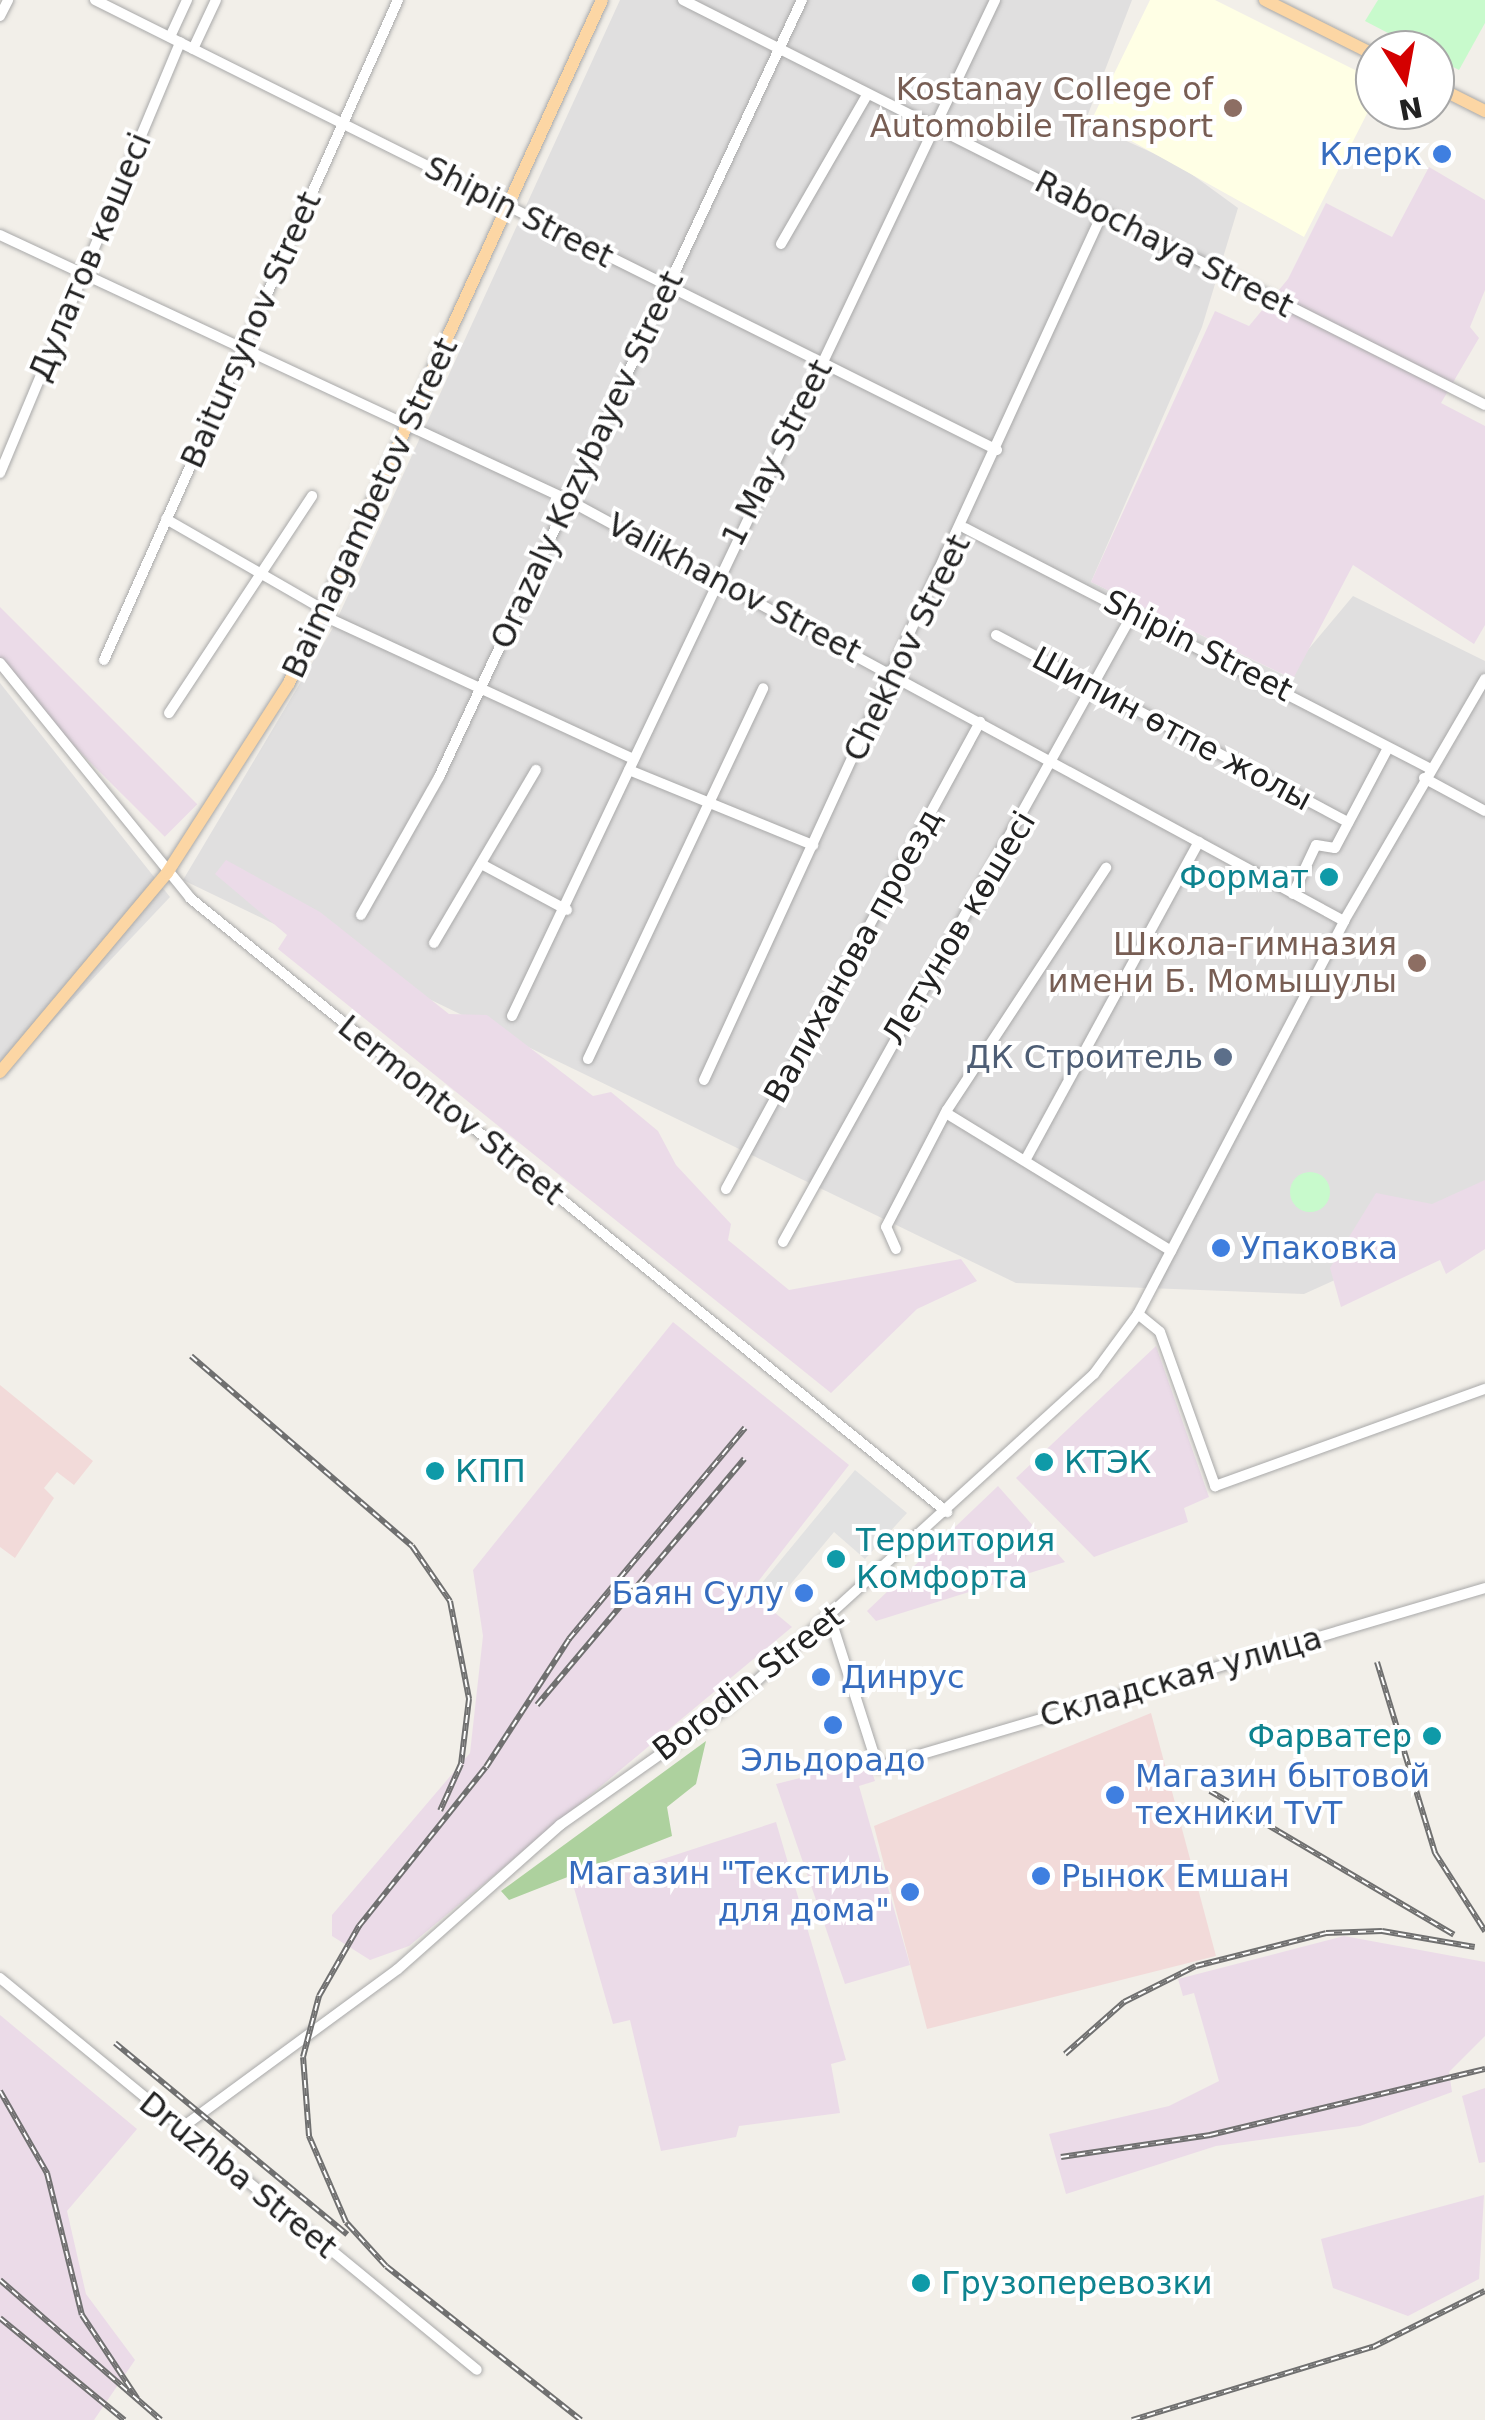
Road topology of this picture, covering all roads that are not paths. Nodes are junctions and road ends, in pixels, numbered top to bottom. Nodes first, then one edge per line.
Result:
1 (8, 0) edge
2 (94, 0) edge
3 (186, 0) edge
4 (216, 0) edge
5 (398, 0) edge
6 (602, 0) edge
7 (683, 0) edge
8 (802, 0) edge
9 (995, 0) edge
10 (1265, 0) edge
11 (0, 16) edge
12 (175, 40) junction
13 (1355, 45) edge
14 (193, 49) junction
15 (779, 50) junction
16 (867, 95) junction
17 (1455, 96) edge
18 (1485, 112) edge
19 (343, 123) junction
20 (933, 130) junction
21 (510, 206) junction
22 (1103, 212) junction
23 (0, 235) edge
24 (781, 244) dead end
25 (84, 272) junction
26 (668, 288) junction
27 (243, 347) junction
28 (824, 363) junction
29 (1485, 406) edge
30 (412, 427) junction
31 (997, 450) junction
32 (0, 473) edge
33 (312, 496) dead end
34 (568, 500) junction
35 (166, 519) junction
36 (965, 528) junction
37 (262, 575) junction
38 (714, 575) junction
39 (1134, 612) junction
40 (327, 614) junction
41 (996, 635) dead end
42 (104, 660) dead end
43 (0, 663) edge
44 (894, 674) junction
45 (1485, 679) edge
46 (1096, 687) junction
47 (480, 688) junction
48 (764, 688) dead end
49 (169, 714) dead end
50 (980, 722) junction
51 (1388, 748) junction
52 (631, 764) junction
53 (1056, 764) junction
54 (536, 770) dead end
55 (1427, 773) junction
56 (708, 799) junction
57 (1485, 811) edge
58 (1348, 822) junction
59 (1199, 842) junction
60 (813, 844) junction
61 (485, 866) junction
62 (1106, 868) dead end
63 (167, 873) junction
64 (1293, 894) junction
65 (567, 910) junction
66 (361, 915) dead end
67 (1344, 921) junction
68 (434, 943) dead end
69 (512, 1016) dead end
70 (588, 1059) dead end
71 (0, 1072) edge
72 (704, 1080) dead end
73 (946, 1113) junction
74 (1027, 1156) junction
75 (726, 1189) dead end
76 (784, 1242) dead end
77 (896, 1249) dead end
78 (1171, 1251) junction
79 (1138, 1314) junction
80 (1485, 1390) edge
81 (947, 1512) junction
82 (1485, 1588) edge
83 (830, 1620) junction
84 (0, 1978) edge
85 (180, 2129) junction
86 (477, 2370) dead end

1 - 11 street
2 - 12 street, Shipin Street
3 - 12 street, Дулатов көшесі
4 - 14 street
5 - 19 street, Baitursynov Street
6 - 21 main road, Baimagambetov Street
7 - 15 street, Rabochaya Street
8 - 15 street, Orazaly Kozybayev Street
9 - 20 street, 1 May Street
10 - 13 main road
12 - 14 street, Shipin Street
12 - 25 street, Дулатов көшесі
14 - 19 street, Shipin Street
15 - 16 street, Rabochaya Street
15 - 26 street, Orazaly Kozybayev Street
16 - 20 street, Rabochaya Street
16 - 24 street
17 - 18 main road
19 - 21 street, Shipin Street
19 - 27 street, Baitursynov Street
20 - 22 street, Rabochaya Street
20 - 28 street, 1 May Street
21 - 26 street, Shipin Street
21 - 30 main road, Baimagambetov Street
22 - 29 street, Rabochaya Street
22 - 31 street, Chekhov Street
23 - 25 street, Valikhanov Street
25 - 27 street, Valikhanov Street
25 - 32 street, Дулатов көшесі
26 - 28 street, Shipin Street
26 - 34 street, Orazaly Kozybayev Street
27 - 30 street, Valikhanov Street
27 - 35 street, Baitursynov Street
28 - 31 street, Shipin Street
28 - 38 street, 1 May Street
30 - 34 street, Valikhanov Street
30 - 40 main road, Baimagambetov Street
31 - 36 street, Chekhov Street
33 - 37 street
34 - 38 street, Valikhanov Street
34 - 47 street, Orazaly Kozybayev Street
35 - 37 street
35 - 42 street, Baitursynov Street
36 - 39 street, Shipin Street
36 - 44 street, Chekhov Street
37 - 40 street
37 - 49 street
38 - 44 street, Valikhanov Street
38 - 52 street, 1 May Street
39 - 46 street, Летунов көшесі
39 - 51 street, Shipin Street
40 - 47 street
40 - 63 main road, Baimagambetov Street
41 - 46 street, Шипин өтпе жолы
43 - 63 street, Lermontov Street
44 - 50 street, Valikhanov Street
44 - 60 street, Chekhov Street
45 - 55 street, Borodin Street
46 - 53 street, Летунов көшесі
46 - 58 street, Шипин өтпе жолы
47 - 52 street
47 - 66 street, Orazaly Kozybayev Street
48 - 56 street
50 - 53 street, Valikhanov Street
50 - 75 street, Валиханова проезд
51 - 55 street, Shipin Street
51 - 58 street
52 - 56 street
52 - 65 street, 1 May Street
53 - 59 street, Valikhanov Street
53 - 76 street, Летунов көшесі
54 - 61 street
55 - 57 street, Shipin Street
55 - 67 street, Borodin Street
56 - 60 street
56 - 70 street
58 - 64 street
59 - 64 street, Valikhanov Street
59 - 74 street
60 - 72 street, Chekhov Street
61 - 65 street
61 - 68 street
62 - 73 street
63 - 71 main road, Baimagambetov Street
63 - 81 street, Lermontov Street
64 - 67 street, Valikhanov Street
65 - 69 street, 1 May Street
67 - 78 street, Borodin Street
73 - 74 street
73 - 77 street
74 - 78 street
78 - 79 street, Borodin Street
79 - 80 street
79 - 81 street, Borodin Street
81 - 83 street, Borodin Street
82 - 83 street, Складская улица
83 - 85 street, Borodin Street
84 - 85 street, Druzhba Street
85 - 86 street, Druzhba Street

